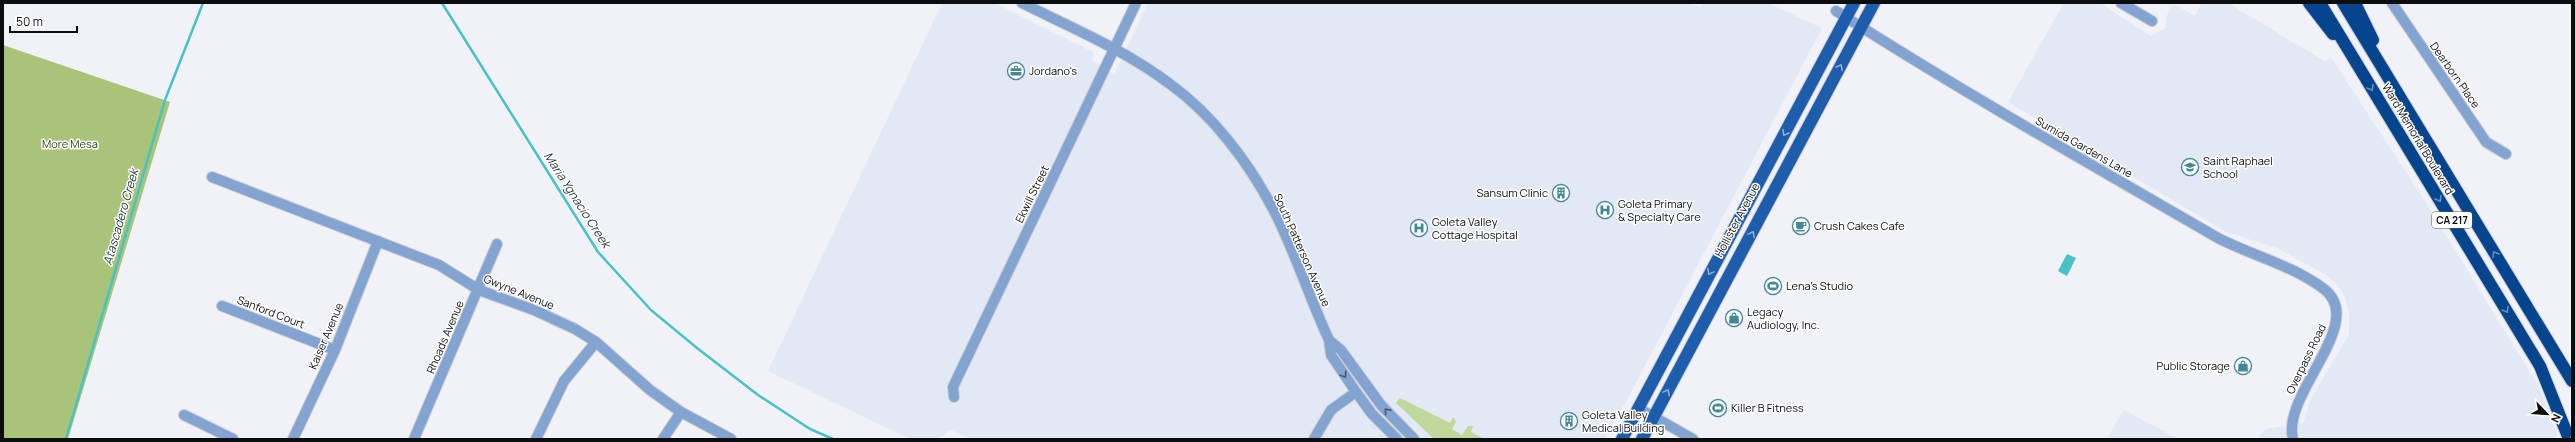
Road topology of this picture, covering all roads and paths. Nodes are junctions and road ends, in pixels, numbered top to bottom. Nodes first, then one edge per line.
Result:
1 (1022, 3) edge
2 (1136, 3) edge
3 (1854, 3) edge
4 (1874, 3) edge
5 (2121, 3) edge
6 (2309, 3) edge
7 (2320, 3) edge
8 (2343, 3) edge
9 (2355, 3) edge
10 (2392, 3) edge
11 (1842, 14) junction
12 (2152, 21) dead end
13 (1861, 28) junction
14 (1114, 49) junction
15 (2351, 54) junction
16 (2387, 76) junction
17 (2506, 154) dead end
18 (212, 177) dead end
19 (378, 241) junction
20 (497, 244) dead end
21 (479, 290) junction
22 (2326, 290) joint
23 (222, 306) dead end
24 (1329, 340) junction
25 (596, 342) junction
26 (335, 350) junction
27 (2572, 381) edge
28 (1356, 392) junction
29 (954, 397) dead end
30 (1638, 408) junction
31 (681, 412) junction
32 (184, 415) dead end
33 (1654, 416) junction
34 (233, 439) edge
35 (293, 439) edge
36 (414, 439) edge
37 (536, 439) edge
38 (663, 439) edge
39 (731, 439) edge
40 (1314, 439) edge
41 (1397, 439) edge
42 (1414, 439) edge
43 (1622, 439) edge
44 (1642, 439) edge
45 (1693, 439) edge
46 (2293, 439) edge
47 (2569, 439) edge

1 - 14 street, South Patterson Avenue
2 - 14 street, Ekwill Street
3 - 11 main road, Hollister Avenue
4 - 13 main road, Hollister Avenue
5 - 12 street
6 - 15 highway
7 - 15 highway, Ward Memorial Boulevard / CA 217
8 - 16 highway, Ward Memorial Boulevard / CA 217
9 - 16 highway
10 - 17 street, Dearborn Place
11 - 13 street, Sumida Gardens Lane
11 -> 30 main road, Hollister Avenue
13 - 22 street, Sumida Gardens Lane
33 -> 13 main road, Hollister Avenue
14 - 24 street, South Patterson Avenue
14 - 29 street, Ekwill Street
15 -> 47 highway, Ward Memorial Boulevard / CA 217
27 -> 16 highway, Ward Memorial Boulevard / CA 217
18 - 19 street, Gwyne Avenue
19 - 21 street, Gwyne Avenue
19 - 26 street, Kaiser Avenue
20 - 21 street, Rhoads Avenue
21 - 25 street, Gwyne Avenue
21 - 36 street, Rhoads Avenue
22 - 46 street, Overpass Road
23 - 26 street, Sanford Court
24 -> 28 street, South Patterson Avenue
42 -> 24 street, South Patterson Avenue
25 - 31 street, Gwyne Avenue
25 - 37 street
26 - 35 street, Kaiser Avenue
28 - 40 street
28 - 41 street, South Patterson Avenue
30 - 33 street
30 - 43 main road, Hollister Avenue
31 - 38 street
31 - 39 street, Gwyne Avenue
32 - 34 street
33 - 44 main road, Hollister Avenue
33 - 45 street

